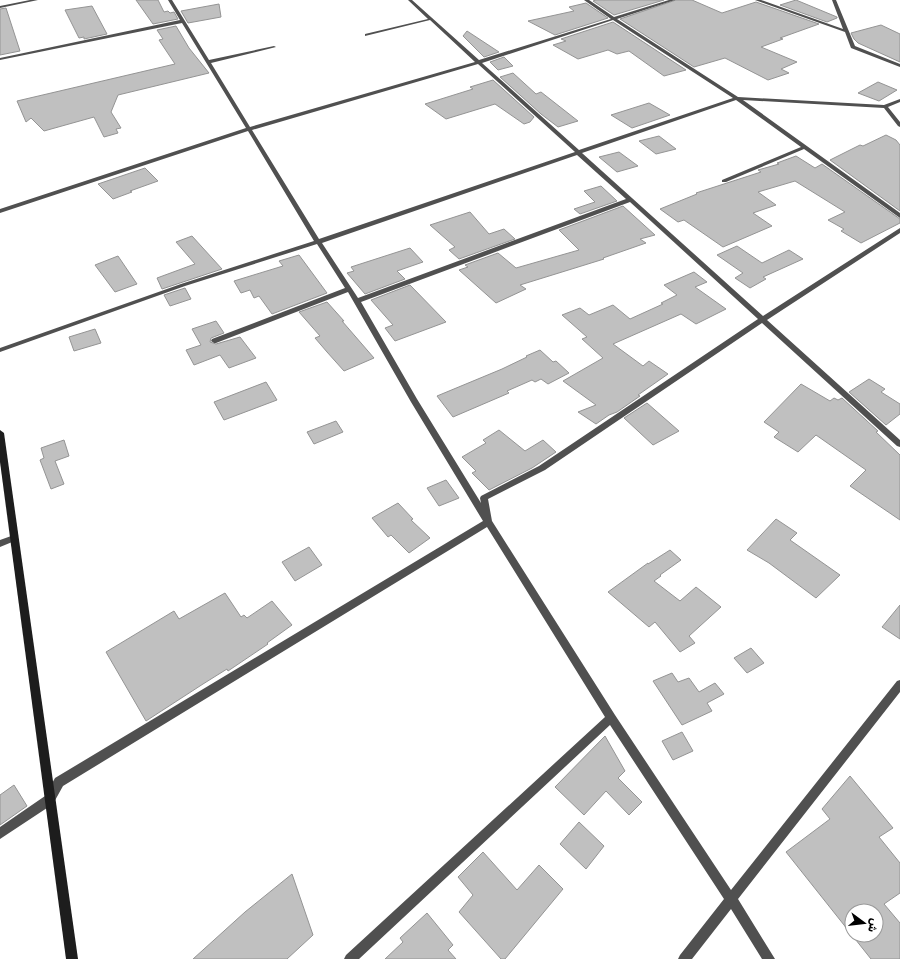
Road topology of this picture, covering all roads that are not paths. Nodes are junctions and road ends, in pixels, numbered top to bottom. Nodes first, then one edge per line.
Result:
1 (36, 0) edge
2 (170, 0) edge
3 (410, 0) edge
4 (586, 0) edge
5 (673, 0) edge
6 (757, 0) edge
7 (834, 0) edge
8 (0, 7) edge
9 (431, 19) junction
10 (614, 20) junction
11 (184, 21) junction
12 (846, 31) junction
13 (367, 35) dead end
14 (274, 46) dead end
15 (0, 59) edge
16 (207, 62) junction
17 (479, 62) junction
18 (900, 66) edge
19 (738, 98) junction
20 (900, 100) edge
21 (885, 107) junction
22 (900, 124) edge
23 (249, 129) junction
24 (804, 147) junction
25 (578, 153) junction
26 (724, 181) dead end
27 (630, 200) junction
28 (0, 211) edge
29 (900, 216) edge
30 (900, 230) edge
31 (318, 242) junction
32 (350, 289) junction
33 (357, 301) junction
34 (763, 319) junction
35 (214, 341) dead end
36 (0, 350) edge
37 (0, 433) edge
38 (900, 444) edge
39 (488, 522) junction
40 (14, 538) junction
41 (0, 544) edge
42 (900, 684) edge
43 (611, 718) junction
44 (50, 800) junction
45 (0, 834) edge
46 (731, 899) junction
47 (72, 959) edge
48 (350, 959) edge
49 (684, 959) edge
50 (769, 959) edge

1 - 8 street
2 - 11 street
3 - 9 street
4 - 10 street
5 - 10 street
6 - 12 street
7 - 12 street
9 - 13 street
9 - 17 street
10 - 17 street
10 - 19 street
11 - 15 street
11 - 16 street
12 - 18 street
14 - 16 street
16 - 23 street
17 - 23 street
17 - 25 street
19 - 21 street
19 - 24 street
19 - 25 street
20 - 21 street
21 - 22 street
23 - 28 street
23 - 31 street
24 - 26 street
24 - 29 street
25 - 27 street
25 - 31 street
27 - 33 street
27 - 34 street
30 - 34 street
31 - 32 street
31 - 36 street
32 - 33 street
32 - 35 street
33 - 39 street
34 - 38 street
34 - 39 street
37 - 40 main road
39 - 43 street
39 - 44 street
40 - 41 street
40 - 44 main road
42 - 46 street
43 - 46 street
43 - 48 street
44 - 45 street
44 - 47 main road
46 - 49 street
46 - 50 street

